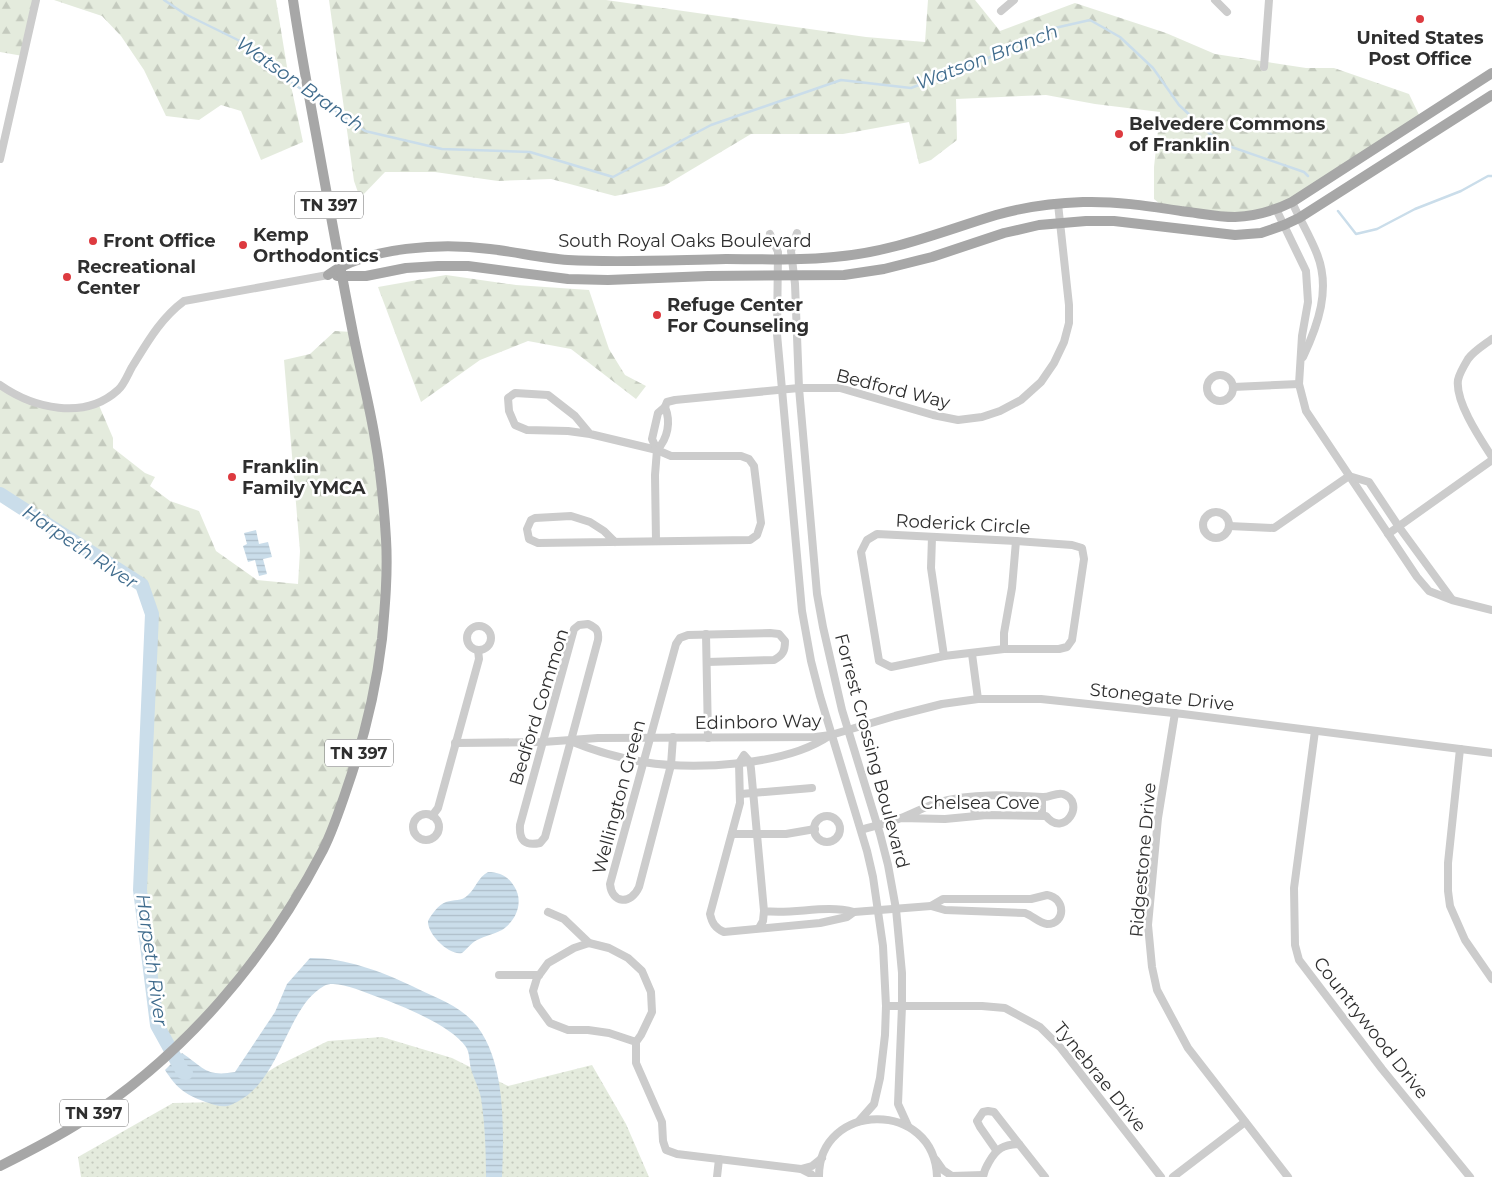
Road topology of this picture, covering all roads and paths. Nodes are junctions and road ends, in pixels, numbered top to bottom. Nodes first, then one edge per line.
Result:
1 (36, 0) edge
2 (293, 0) edge
3 (1014, 0) edge
4 (1215, 0) edge
5 (1269, 0) edge
6 (1001, 11) dead end
7 (1226, 12) dead end
8 (1264, 68) dead end
9 (1492, 72) edge
10 (1492, 94) edge
11 (0, 122) edge
12 (8, 124) junction
13 (3, 136) edge
14 (0, 159) edge
15 (1292, 202) junction
16 (1058, 204) junction
17 (1276, 209) junction
18 (1299, 218) junction
19 (1060, 222) junction
20 (1284, 225) junction
21 (797, 233) dead end
22 (770, 234) dead end
23 (778, 258) junction
24 (792, 258) junction
25 (341, 272) junction
26 (328, 275) joint
27 (777, 275) junction
28 (794, 276) junction
29 (1492, 340) edge
30 (1301, 361) junction
31 (1299, 384) junction
32 (0, 385) edge
33 (1233, 387) dead end
34 (800, 388) junction
35 (783, 391) junction
36 (665, 407) junction
37 (590, 434) junction
38 (657, 450) junction
39 (1492, 458) edge
40 (1349, 476) junction
41 (1228, 526) dead end
42 (1399, 526) junction
43 (1388, 534) junction
44 (932, 537) junction
45 (656, 540) junction
46 (1016, 541) junction
47 (615, 542) junction
48 (1452, 600) junction
49 (1492, 610) edge
50 (706, 634) junction
51 (1004, 649) junction
52 (478, 650) dead end
53 (972, 654) junction
54 (944, 656) junction
55 (707, 662) junction
56 (978, 699) junction
57 (1174, 713) junction
58 (847, 730) junction
59 (1316, 731) junction
60 (830, 735) junction
61 (652, 737) junction
62 (674, 737) junction
63 (744, 737) junction
64 (708, 738) junction
65 (572, 741) junction
66 (455, 742) junction
67 (543, 742) junction
68 (1460, 749) junction
69 (1492, 753) edge
70 (744, 755) junction
71 (642, 762) junction
72 (750, 762) junction
73 (739, 763) junction
74 (671, 765) junction
75 (812, 788) dead end
76 (754, 793) junction
77 (741, 794) junction
78 (1042, 797) junction
79 (973, 798) junction
80 (1042, 815) junction
81 (432, 816) dead end
82 (975, 816) junction
83 (900, 818) junction
84 (877, 824) junction
85 (815, 829) dead end
86 (861, 830) junction
87 (732, 834) junction
88 (758, 834) junction
89 (1031, 899) junction
90 (931, 906) junction
91 (896, 909) junction
92 (878, 910) junction
93 (764, 911) junction
94 (548, 912) dead end
95 (854, 912) junction
96 (1030, 915) junction
97 (759, 928) junction
98 (589, 943) junction
99 (499, 975) dead end
100 (539, 975) junction
101 (1492, 979) edge
102 (886, 1006) junction
103 (902, 1006) junction
104 (636, 1042) junction
105 (859, 1121) junction
106 (1245, 1122) junction
107 (908, 1126) junction
108 (1019, 1144) junction
109 (996, 1150) junction
110 (822, 1158) junction
111 (934, 1158) junction
112 (719, 1159) junction
113 (0, 1166) edge
114 (801, 1169) junction
115 (951, 1176) edge
116 (983, 1176) edge
117 (1465, 1176) edge
118 (717, 1177) edge
119 (814, 1177) edge
120 (819, 1177) edge
121 (937, 1177) edge
122 (1045, 1177) edge
123 (1161, 1177) edge
124 (1173, 1177) edge
125 (1288, 1177) edge

1 - 12 street
2 - 25 main road, TN 397
3 - 6 street
4 - 7 street
5 - 8 street
9 - 15 main road, South Royal Oaks Boulevard
10 - 18 main road, South Royal Oaks Boulevard
11 - 12 street
12 - 13 street
13 - 14 street
15 - 17 main road, South Royal Oaks Boulevard
15 - 18 street
16 - 17 main road, South Royal Oaks Boulevard
16 - 19 street, Bedford Way
16 - 24 main road, South Royal Oaks Boulevard
17 - 20 street
18 - 20 main road, South Royal Oaks Boulevard
18 - 30 street
19 - 20 main road, South Royal Oaks Boulevard
19 - 28 main road, South Royal Oaks Boulevard
19 - 34 street, Bedford Way
20 - 30 street
21 - 24 street, Forrest Crossing Boulevard
22 - 23 street, Forrest Crossing Boulevard
23 - 24 main road, South Royal Oaks Boulevard
23 - 25 main road, South Royal Oaks Boulevard
23 - 27 street, Forrest Crossing Boulevard
24 - 28 street, Forrest Crossing Boulevard
25 - 26 main road, South Royal Oaks Boulevard
25 - 27 main road, South Royal Oaks Boulevard
25 - 113 main road, TN 397
26 - 32 street
27 - 28 main road, South Royal Oaks Boulevard
27 - 35 street, Forrest Crossing Boulevard
28 - 34 street, Forrest Crossing Boulevard
29 - 39 street
30 - 31 street
31 - 33 street
31 - 40 street
34 - 35 street, Bedford Way
34 - 58 street, Forrest Crossing Boulevard
35 - 36 street, Bedford Way
35 - 60 street, Forrest Crossing Boulevard
36 - 38 street
36 - 38 street
37 - 37 street
37 - 38 street
38 - 45 street
38 - 45 street
39 - 42 street
40 - 41 street
40 - 42 street
40 - 43 street
42 - 43 street
42 - 48 street
43 - 48 street
44 - 46 street, Roderick Circle
44 - 54 street
44 - 54 street, Roderick Circle
45 - 47 street
46 - 51 street
46 - 51 street, Roderick Circle
47 - 47 street
48 - 49 street
50 - 55 street
50 - 55 street, Wellington Green
50 - 61 street, Wellington Green
51 - 53 street, Roderick Circle
52 - 66 street
53 - 54 street, Roderick Circle
53 - 56 street
55 - 64 street
56 - 57 street, Stonegate Drive
56 - 58 street, Stonegate Drive
57 - 59 street, Stonegate Drive
57 - 106 street, Ridgestone Drive
58 - 60 street, Stonegate Drive
58 - 84 street, Forrest Crossing Boulevard
59 - 68 street, Stonegate Drive
59 - 117 street, Countrywood Drive
60 - 63 street, Edinboro Way
60 - 72 street, Edinboro Way
60 - 86 street, Forrest Crossing Boulevard
61 - 62 street, Edinboro Way
61 - 65 street, Edinboro Way
61 - 71 street, Wellington Green
62 - 64 street, Edinboro Way
62 - 74 street, Wellington Green
63 - 64 street, Edinboro Way
63 - 70 street
65 - 67 street, Edinboro Way
65 - 67 street, Bedford Common
65 - 67 street, Bedford Common
65 - 71 street, Edinboro Way
66 - 67 street, Edinboro Way
66 - 81 street
68 - 69 street, Stonegate Drive
68 - 101 street
70 - 72 street
70 - 73 street
71 - 74 street, Edinboro Way
71 - 74 street, Wellington Green
72 - 73 street, Edinboro Way
72 - 76 street
73 - 74 street, Edinboro Way
73 - 77 street
75 - 76 street
76 - 77 street
76 - 88 street
77 - 87 street
78 - 79 street, Chelsea Cove
78 - 80 street
78 - 80 street, Chelsea Cove
79 - 82 street
79 - 83 street, Chelsea Cove
80 - 82 street, Chelsea Cove
82 - 83 street, Chelsea Cove
83 - 84 street, Chelsea Cove
84 - 86 street, Chelsea Cove
84 - 91 street, Forrest Crossing Boulevard
85 - 88 street
86 - 92 street, Forrest Crossing Boulevard
87 - 88 street
87 - 97 street
88 - 93 street
89 - 90 street
89 - 96 street
89 - 96 street
90 - 91 street
90 - 96 street
91 - 92 street
91 - 103 street, Forrest Crossing Boulevard
92 - 95 street
92 - 102 street, Forrest Crossing Boulevard
93 - 95 street
93 - 97 street
94 - 98 street
95 - 97 street
98 - 100 street
98 - 104 street
99 - 100 street
100 - 104 street
102 - 103 street, Tynebrae Drive
102 - 105 street, Forrest Crossing Boulevard
103 - 107 street, Forrest Crossing Boulevard
103 - 123 street, Tynebrae Drive
104 - 112 street
105 - 107 street
105 - 110 street
106 - 124 street
106 - 125 street, Ridgestone Drive
107 - 111 street
108 - 109 street
108 - 109 street
108 - 122 street
109 - 116 street
110 - 114 street
110 - 120 street
111 - 115 street
111 - 121 street
112 - 114 street
112 - 118 street
114 - 119 street
115 - 116 street

